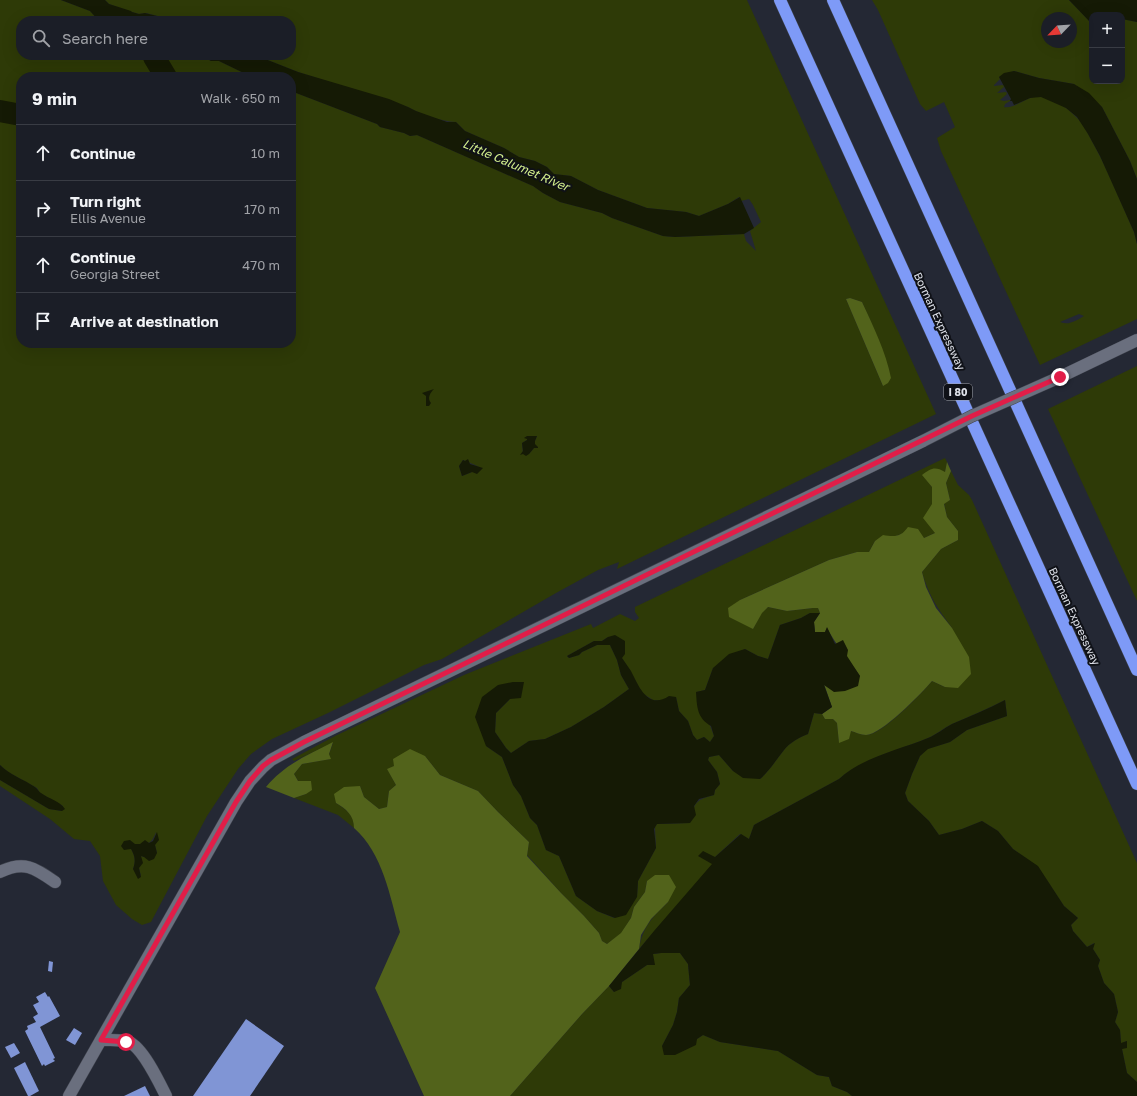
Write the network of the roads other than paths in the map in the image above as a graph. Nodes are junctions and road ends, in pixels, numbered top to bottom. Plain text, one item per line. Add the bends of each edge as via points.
1 (780, 0) edge
2 (833, 0) edge
3 (1137, 340) edge
4 (1137, 670) edge
5 (1137, 784) edge
6 (0, 872) edge
7 (55, 882) dead end
8 (101, 1040) junction
9 (69, 1096) edge
10 (166, 1096) edge

1 - 5 highway, Borman Expressway / I 80
2 - 4 highway
3 - 8 street, bridge via 979,413 271,760 250,781 236,802
6 - 7 street via 22,866 31,867
8 - 9 street
8 - 10 street via 126,1042 135,1046

